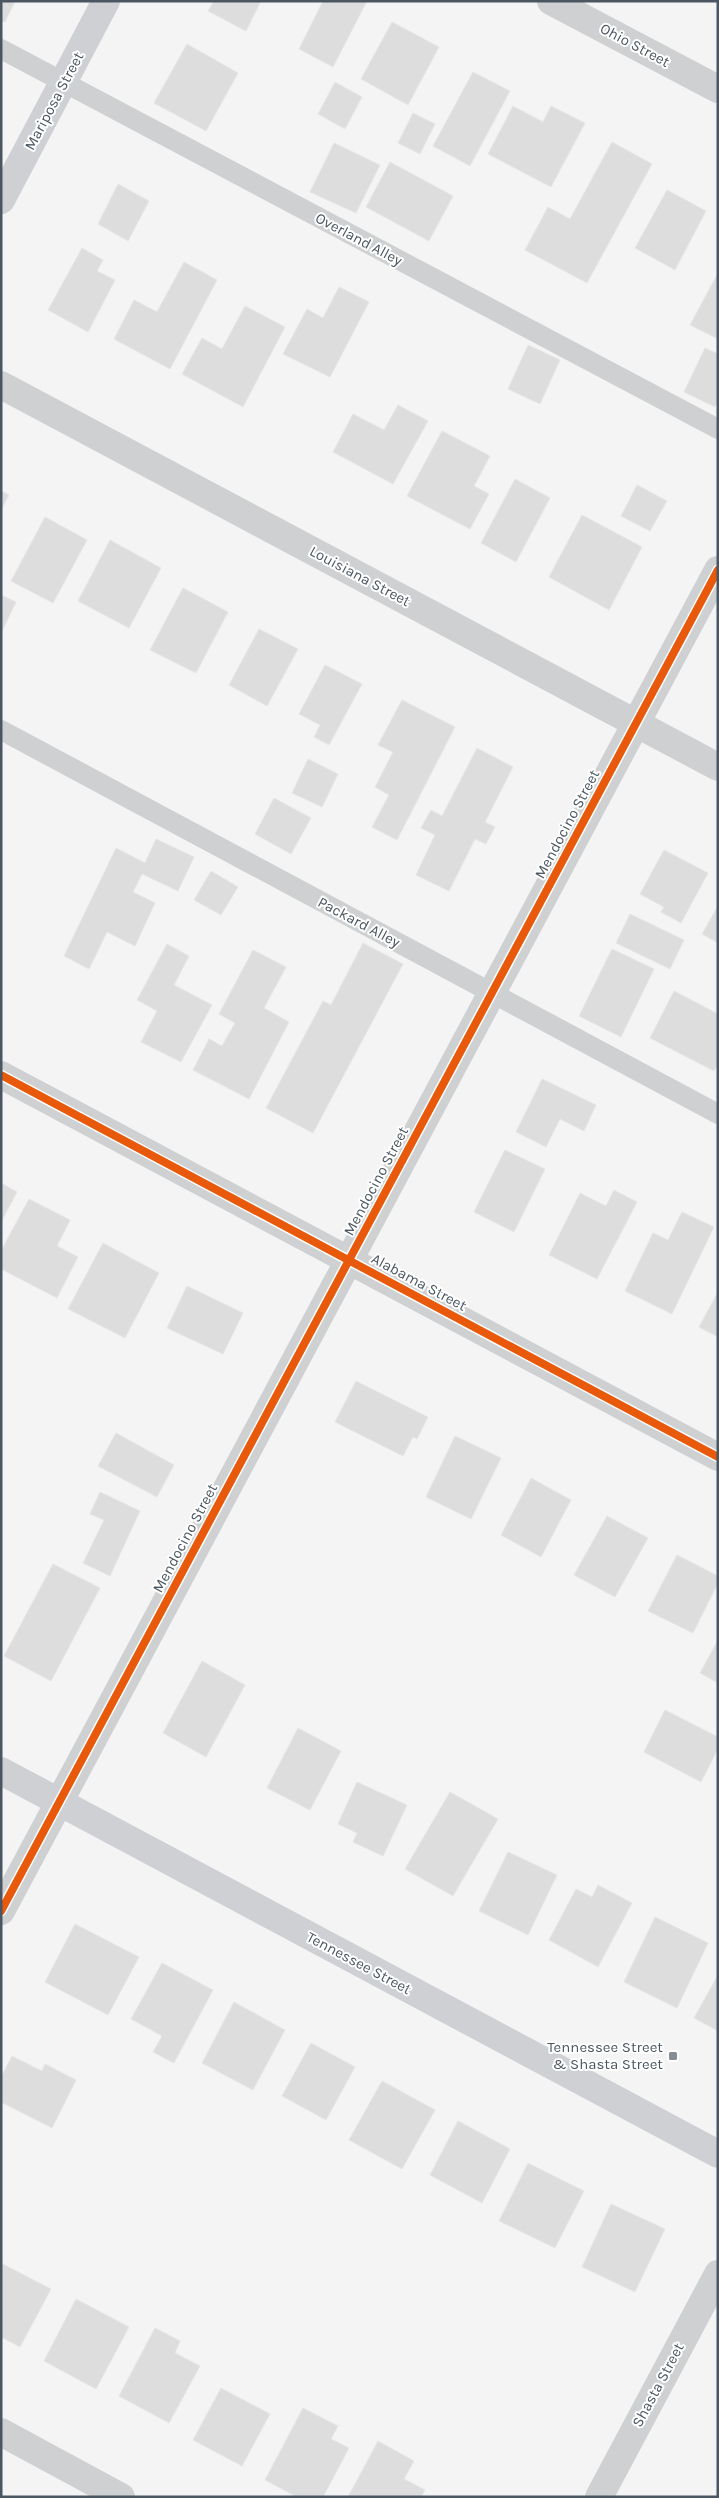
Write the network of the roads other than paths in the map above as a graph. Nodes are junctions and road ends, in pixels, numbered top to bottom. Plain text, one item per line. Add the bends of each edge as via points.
1 (106, 1) edge
2 (551, 1) edge
3 (1, 49) edge
4 (63, 83) junction
5 (718, 89) edge
6 (1, 200) edge
7 (1, 385) edge
8 (718, 429) edge
9 (718, 570) edge
10 (636, 723) junction
11 (1, 730) edge
12 (718, 767) edge
13 (492, 993) junction
14 (1, 1075) edge
15 (718, 1114) edge
16 (349, 1260) junction
17 (718, 1457) edge
18 (1, 1771) edge
19 (59, 1802) junction
20 (1, 1911) edge
21 (718, 2154) edge
22 (718, 2274) edge
23 (1, 2432) edge
24 (121, 2497) edge
25 (599, 2497) edge

1 - 4 main road, Mariposa Street
2 - 5 street, Ohio Street
3 - 4 lane, Overland Alley
4 - 6 main road, Mariposa Street
4 - 8 lane, Overland Alley
7 - 10 street, Louisiana Street
9 - 10 street, Mendocino Street
10 - 12 street, Louisiana Street
10 - 13 street, Mendocino Street
11 - 13 lane, Packard Alley
13 - 15 lane, Packard Alley
13 - 16 street, Mendocino Street
14 - 16 street, Alabama Street
16 - 17 street, Alabama Street
16 - 19 street, Mendocino Street
18 - 19 main road, Tennessee Street
19 - 20 street, Mendocino Street
19 - 21 main road, Tennessee Street
22 - 25 street, Shasta Street
23 - 24 street

